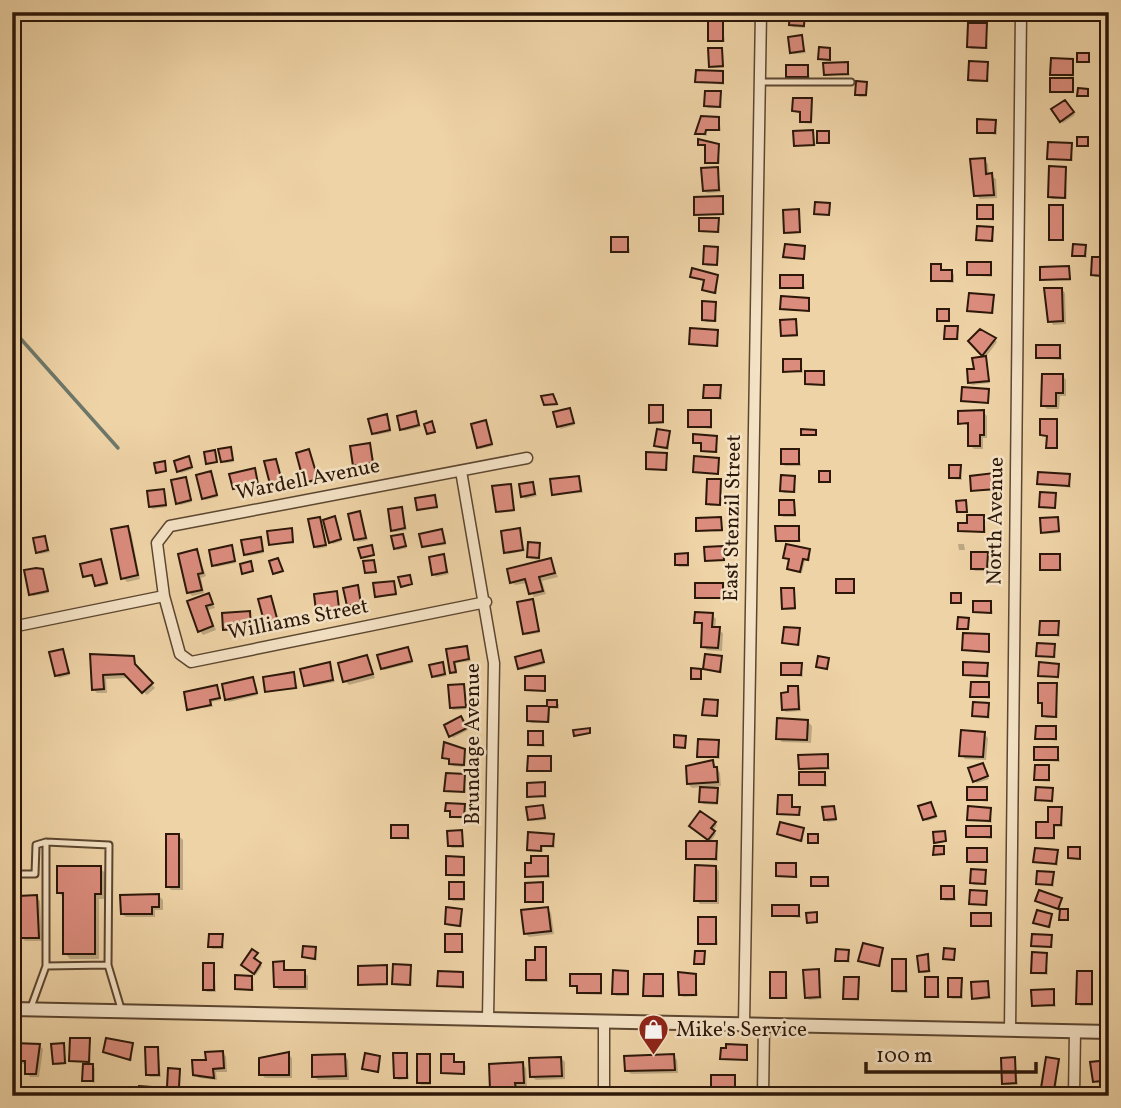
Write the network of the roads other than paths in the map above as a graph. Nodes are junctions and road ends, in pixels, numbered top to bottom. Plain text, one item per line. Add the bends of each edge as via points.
1 (761, 12) edge
2 (1021, 12) edge
3 (760, 82) junction
4 (851, 82) dead end
5 (527, 458) dead end
6 (461, 471) junction
7 (164, 596) junction
8 (486, 602) junction
9 (12, 626) edge
10 (46, 842) junction
11 (12, 874) edge
12 (108, 965) junction
13 (46, 966) junction
14 (12, 1009) edge
15 (30, 1010) junction
16 (122, 1012) junction
17 (488, 1019) junction
18 (604, 1022) junction
19 (744, 1025) junction
20 (764, 1025) junction
21 (1010, 1030) junction
22 (1075, 1031) junction
23 (1109, 1032) edge
24 (604, 1096) edge
25 (763, 1096) edge
26 (1074, 1096) edge

1 - 3 street, East Stenzil Street
2 - 21 street, North Avenue
3 - 4 lane
3 - 19 street, East Stenzil Street
5 - 6 street, Wardell Avenue
6 - 7 street, Wardell Avenue via 170,526 157,543
6 - 8 street, Brundage Avenue
7 - 8 street, Williams Street via 180,654 191,662
7 - 9 street
8 - 17 street, Brundage Avenue via 495,663
10 - 11 lane via 36,845 35,874
10 - 12 lane via 109,845
10 - 13 lane
12 - 13 lane
12 - 16 lane
13 - 15 lane
14 - 15 street
15 - 16 street
16 - 17 street
17 - 18 street
18 - 19 street
18 - 24 street
19 - 20 street
20 - 21 street
20 - 25 street
21 - 22 street
22 - 23 street
22 - 26 street

